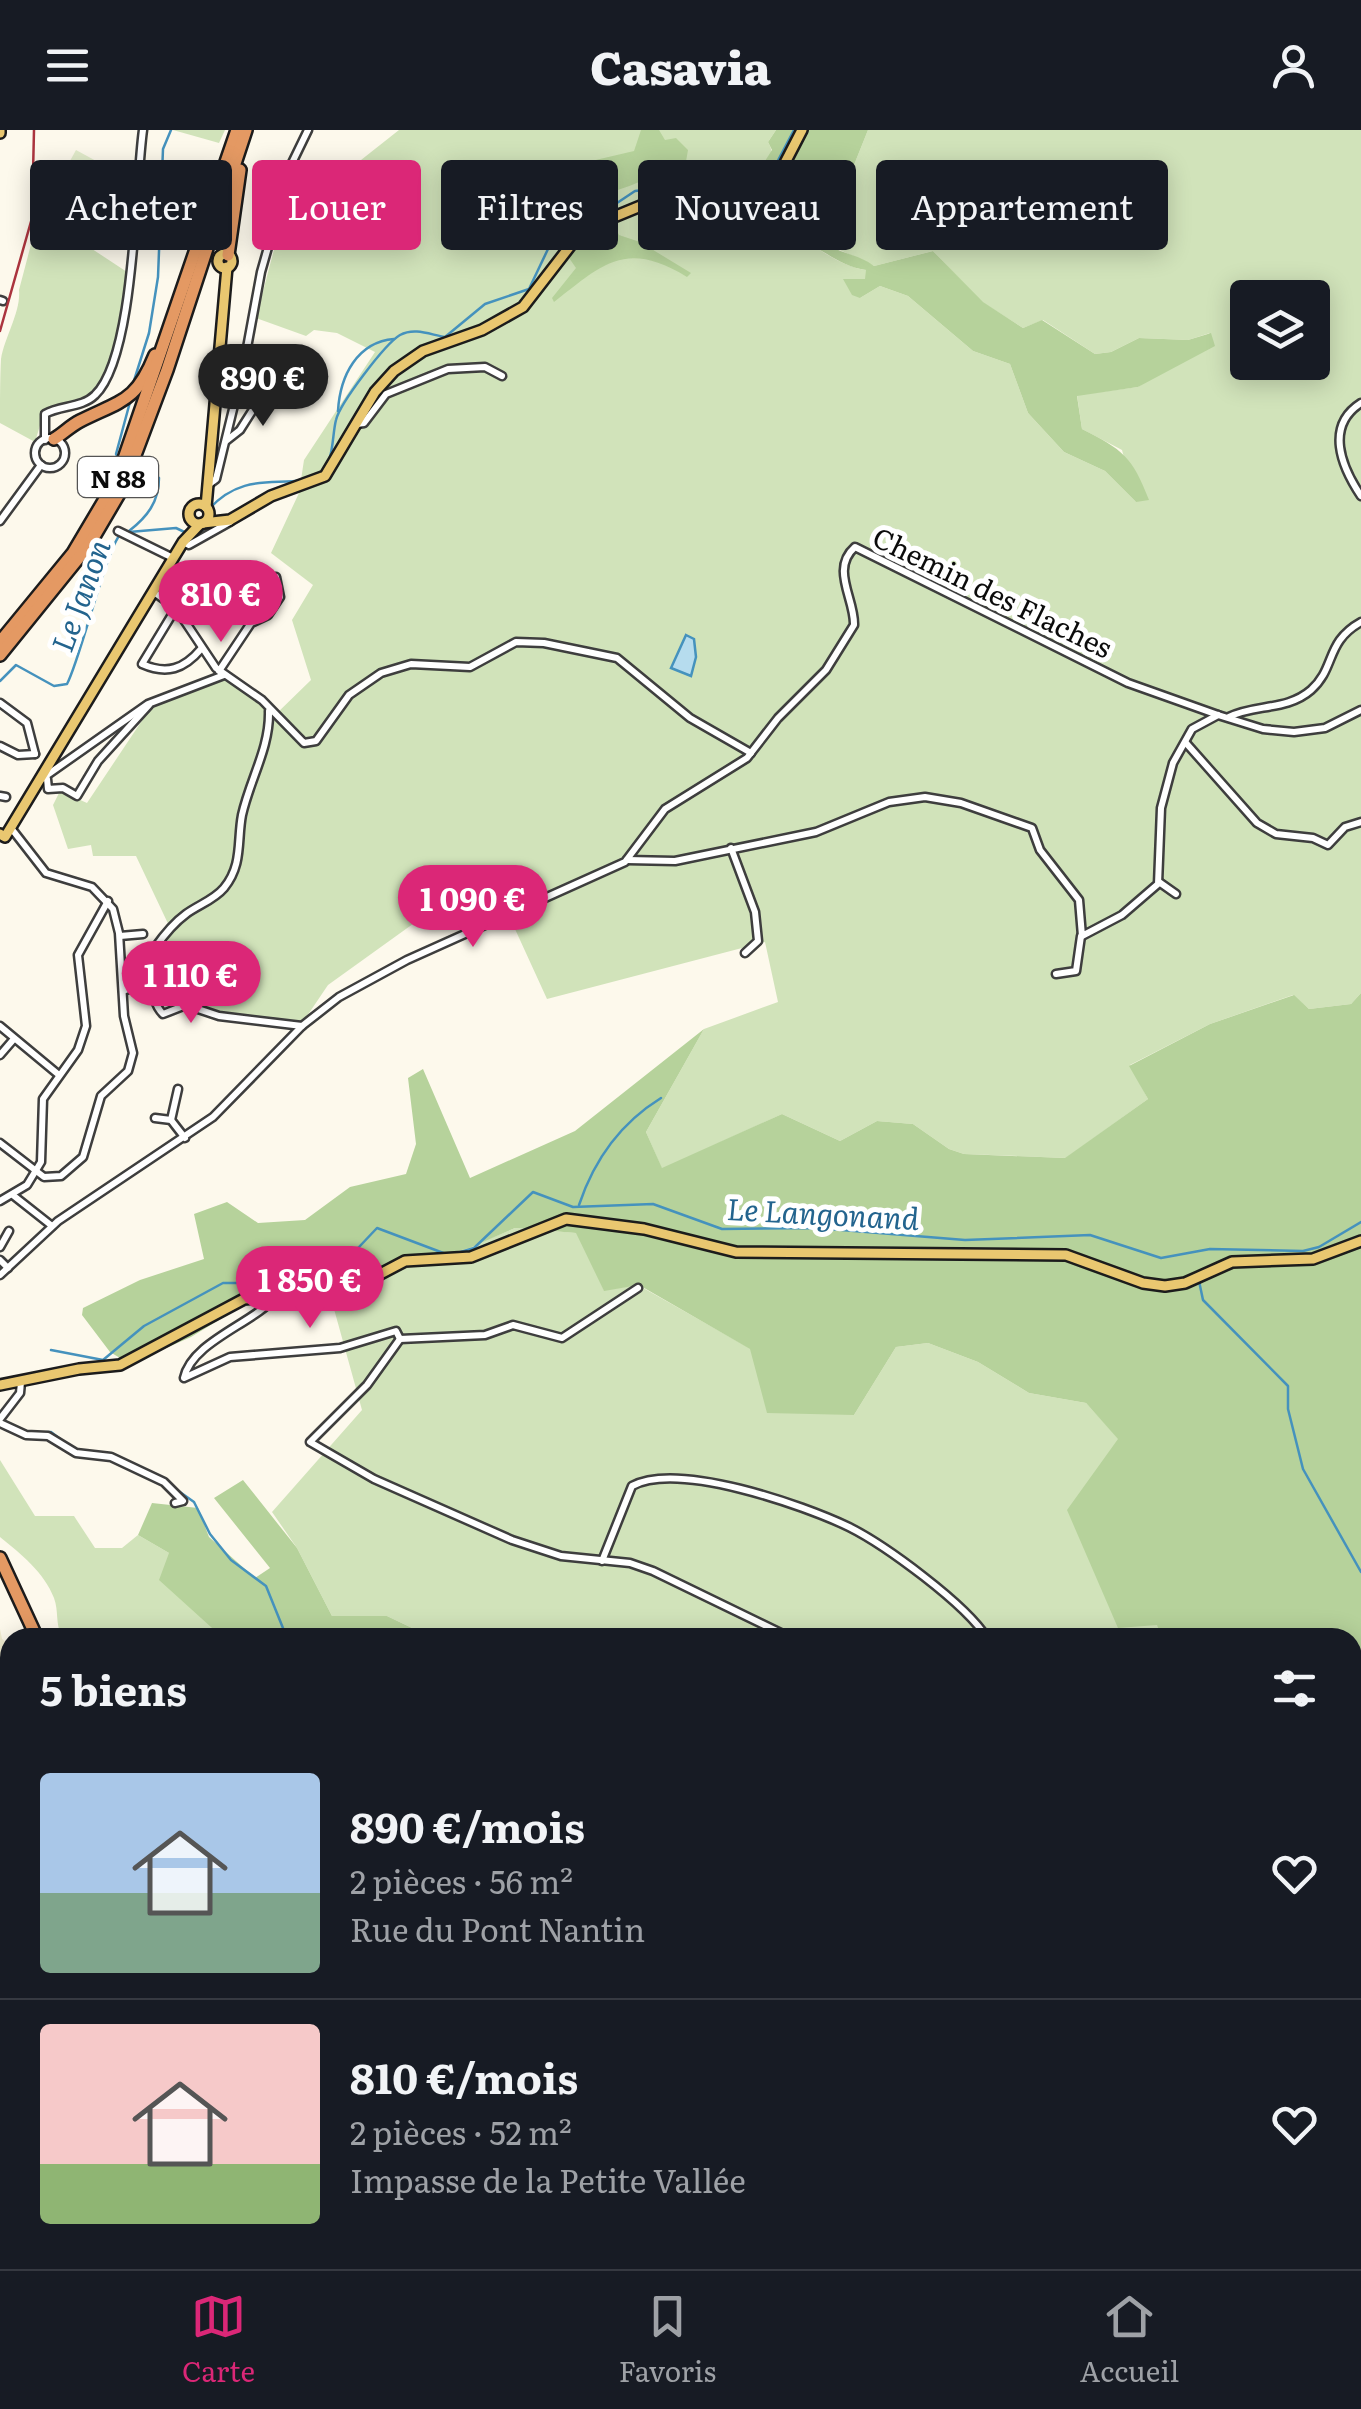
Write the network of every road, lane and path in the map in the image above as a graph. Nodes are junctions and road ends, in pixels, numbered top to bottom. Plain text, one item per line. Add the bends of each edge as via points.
1 (143, 130) edge
2 (308, 130) edge
3 (802, 130) edge
4 (242, 133) edge
5 (226, 263) joint
6 (182, 298) junction
7 (274, 376) dead end
8 (502, 376) dead end
9 (1361, 403) edge
10 (357, 424) junction
11 (49, 439) junction
12 (225, 441) junction
13 (41, 465) junction
14 (208, 484) junction
15 (1361, 496) edge
16 (248, 510) junction
17 (204, 517) junction
18 (0, 520) edge
19 (122, 533) dead end
20 (186, 536) junction
21 (173, 558) junction
22 (276, 576) dead end
23 (154, 592) junction
24 (176, 608) junction
25 (1361, 622) edge
26 (0, 642) edge
27 (201, 649) junction
28 (0, 656) edge
29 (222, 673) junction
30 (0, 704) edge
31 (148, 704) junction
32 (1361, 710) edge
33 (269, 711) junction
34 (1218, 715) junction
35 (1228, 718) junction
36 (1186, 744) junction
37 (0, 746) edge
38 (751, 753) junction
39 (35, 754) junction
40 (49, 763) junction
41 (43, 779) junction
42 (1361, 822) edge
43 (4, 836) edge
44 (731, 848) junction
45 (628, 860) junction
46 (1159, 882) junction
47 (1176, 894) dead end
48 (108, 901) junction
49 (142, 934) dead end
50 (120, 936) junction
51 (1081, 936) junction
52 (744, 953) dead end
53 (148, 960) junction
54 (1056, 974) dead end
55 (124, 990) junction
56 (0, 1026) edge
57 (302, 1026) junction
58 (13, 1040) junction
59 (0, 1055) edge
60 (60, 1075) junction
61 (178, 1089) dead end
62 (156, 1118) dead end
63 (172, 1120) junction
64 (185, 1138) junction
65 (0, 1143) edge
66 (36, 1172) junction
67 (14, 1196) junction
68 (0, 1201) edge
69 (52, 1226) junction
70 (10, 1231) dead end
71 (1361, 1242) edge
72 (0, 1248) edge
73 (0, 1260) edge
74 (8, 1268) junction
75 (0, 1275) edge
76 (638, 1288) dead end
77 (276, 1294) junction
78 (400, 1339) junction
79 (20, 1382) junction
80 (0, 1385) edge
81 (0, 1421) edge
82 (175, 1502) dead end
83 (0, 1558) edge
84 (602, 1561) junction
85 (0, 1572) edge
86 (28, 1628) edge
87 (29, 1628) edge
88 (770, 1628) edge
89 (979, 1628) edge

1 - 11 street via 121,333 100,390 45,414
2 - 12 street via 260,272
3 - 10 main road via 762,197 660,198 592,226 522,308 406,362 375,392
4 - 5 highway
4 - 6 highway, N 88
4 - 28 highway, N 88 via 168,370 123,488 89,545
5 - 14 main road
6 - 11 highway via 136,392
6 - 26 highway, N 88 via 105,502
7 - 12 street via 240,430
8 - 10 street via 485,367 448,369 386,394
9 - 15 street via 1344,417 1338,434
10 - 16 main road via 326,476
11 - 13 street via 35,452
11 - 13 street via 62,446 64,458 54,468
12 - 14 street via 215,482
13 - 18 street
14 - 17 main road
16 - 17 main road
16 - 20 street via 189,545
17 - 20 main road
19 - 21 street
20 - 21 main road
21 - 23 main road
22 - 29 street via 280,597 270,614 252,622
23 - 24 street
23 - 40 main road
24 - 27 street
24 - 27 street via 140,667 169,671
25 - 35 street via 1335,642 1311,690
27 - 29 street
29 - 31 street
29 - 33 street
30 - 39 street via 27,723
31 - 41 street
31 - 41 street via 78,796 64,788 48,790
32 - 35 street, Chemin des Flaches via 1308,732
33 - 38 street via 294,737 313,743 349,696 381,673 411,664 470,667 516,642 544,643 617,658 690,718
33 - 53 street via 268,738 228,882 182,917
34 - 35 street, Chemin des Flaches
34 - 36 street via 1192,729
34 - 38 street, Chemin des Flaches via 1086,663 860,546 849,552 844,573 855,619 851,632
36 - 42 street via 1229,797 1270,832 1328,845 1345,827
36 - 46 street via 1173,763 1161,808
37 - 39 street
38 - 45 street, Chemin des Flaches via 665,808
39 - 40 street
40 - 41 main road
41 - 43 main road
43 - 48 street via 46,873 92,887
44 - 45 street via 665,862
44 - 51 street via 830,828 897,800 951,800 1032,828 1044,856 1079,900
44 - 52 street via 756,920 758,941
45 - 57 street via 389,970
46 - 47 street
46 - 51 street via 1122,915
48 - 50 street
48 - 60 street via 80,948 86,1026
49 - 50 street
50 - 55 street
51 - 54 street via 1076,971
53 - 55 street
53 - 57 street via 162,1014 186,1005
55 - 66 street via 133,1053 128,1071 101,1096 78,1163 56,1178
56 - 58 street
57 - 64 street via 237,1096
58 - 59 street
58 - 60 street
60 - 66 street via 42,1102 43,1149
61 - 63 street
62 - 63 street
63 - 64 street
64 - 69 street
65 - 66 street
66 - 67 street
67 - 68 street
67 - 69 street
69 - 74 street
70 - 72 street
71 - 77 main road via 1313,1259 1243,1260 1186,1283 1155,1286 1066,1255 736,1252 644,1228 566,1219 471,1257 413,1258 348,1291
73 - 74 street
74 - 75 street
76 - 78 street via 562,1338 513,1324 485,1335
77 - 78 street via 222,1333 184,1378 230,1357 340,1348 396,1331
77 - 79 main road via 229,1305 120,1366
78 - 84 street via 367,1385 310,1442 374,1479 512,1540
79 - 80 main road
79 - 81 street via 20,1393
81 - 82 street via 76,1453 111,1456 170,1486 183,1501
83 - 87 highway
84 - 88 street via 653,1571
84 - 89 street via 632,1486 708,1479 853,1529 961,1604
85 - 86 highway

